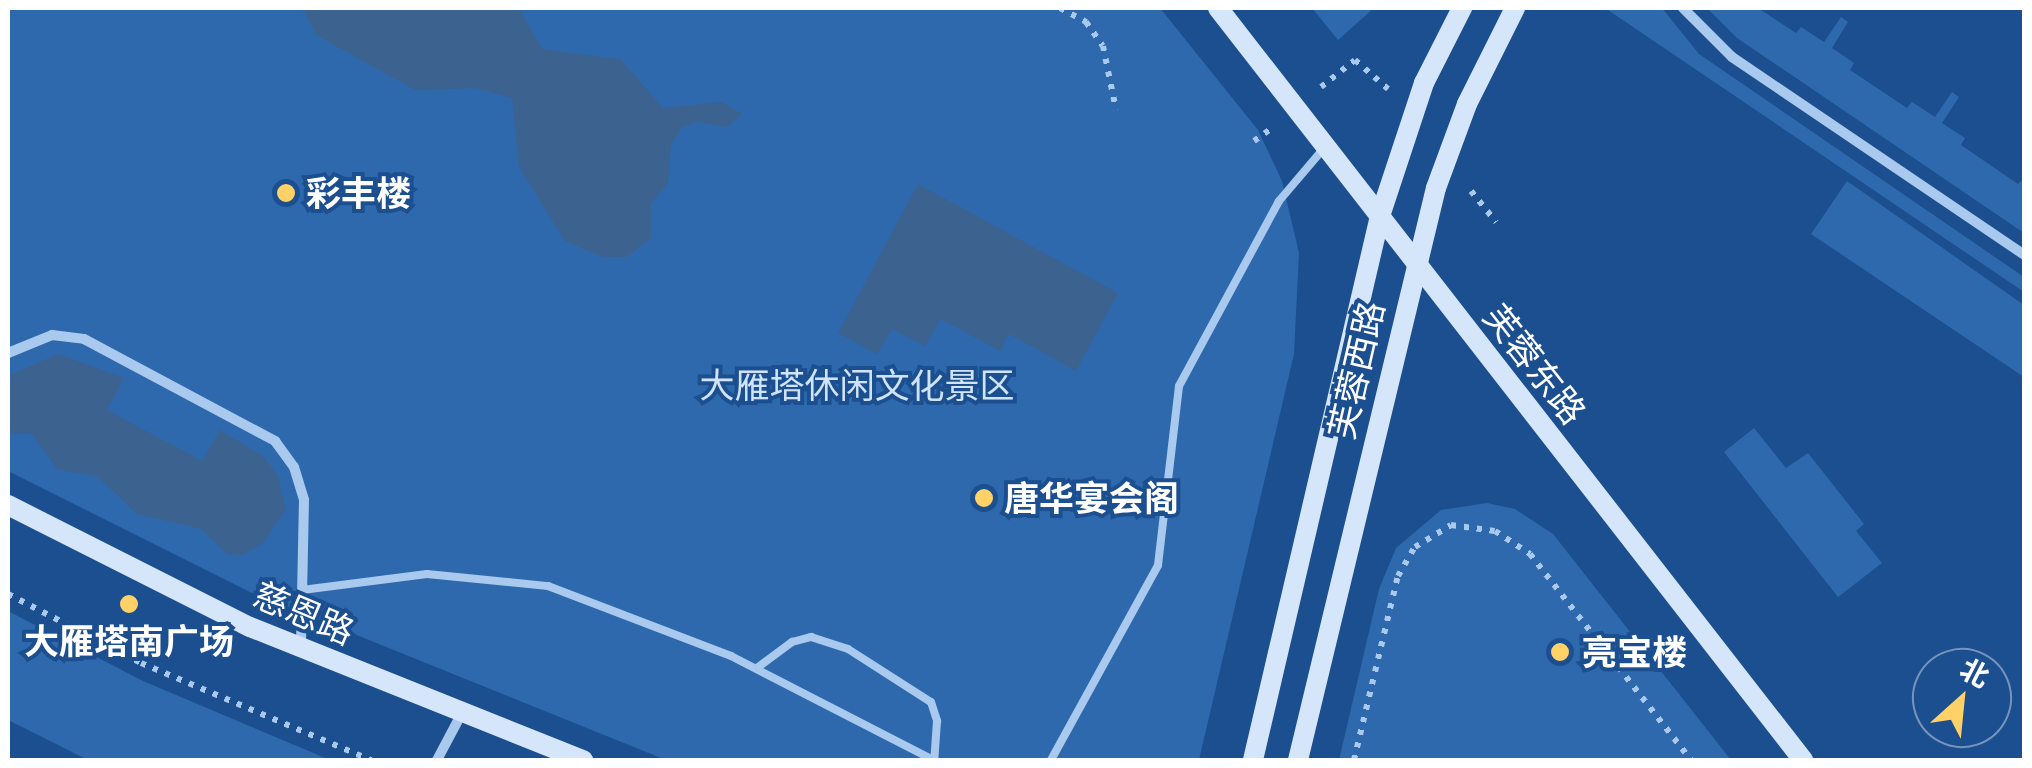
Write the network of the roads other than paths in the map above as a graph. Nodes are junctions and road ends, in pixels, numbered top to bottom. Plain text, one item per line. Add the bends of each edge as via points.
1 (1218, 8) edge
2 (1462, 8) edge
3 (1515, 8) edge
4 (1683, 8) edge
5 (1327, 145) junction
6 (1380, 216) junction
7 (2024, 256) edge
8 (1415, 264) junction
9 (8, 353) edge
10 (8, 505) edge
11 (302, 590) junction
12 (301, 648) junction
13 (757, 668) junction
14 (462, 713) junction
15 (437, 760) edge
16 (583, 760) edge
17 (934, 760) edge
18 (1051, 760) edge
19 (1252, 760) edge
20 (1298, 760) edge
21 (1804, 760) edge

1 - 5 main road, 芙蓉东路
2 - 6 main road, 芙蓉西路 via 1424,82
3 - 8 main road, 芙蓉西路 via 1451,142
4 - 7 street via 1732,57
5 - 6 main road, 芙蓉东路
5 - 18 lane via 1279,201 1179,386 1158,565
6 - 8 main road, 芙蓉东路
6 - 19 main road, 芙蓉西路
8 - 20 main road, 芙蓉西路
8 - 21 main road, 芙蓉东路
9 - 11 street via 52,335 84,339 274,441 294,466 304,500
10 - 12 main road, 慈恩路
11 - 12 street
11 - 13 lane via 427,574 548,586
12 - 14 main road, 慈恩路
13 - 17 lane
13 - 17 lane via 812,636 848,649 931,702 937,721
14 - 15 street
14 - 16 main road, 慈恩路

